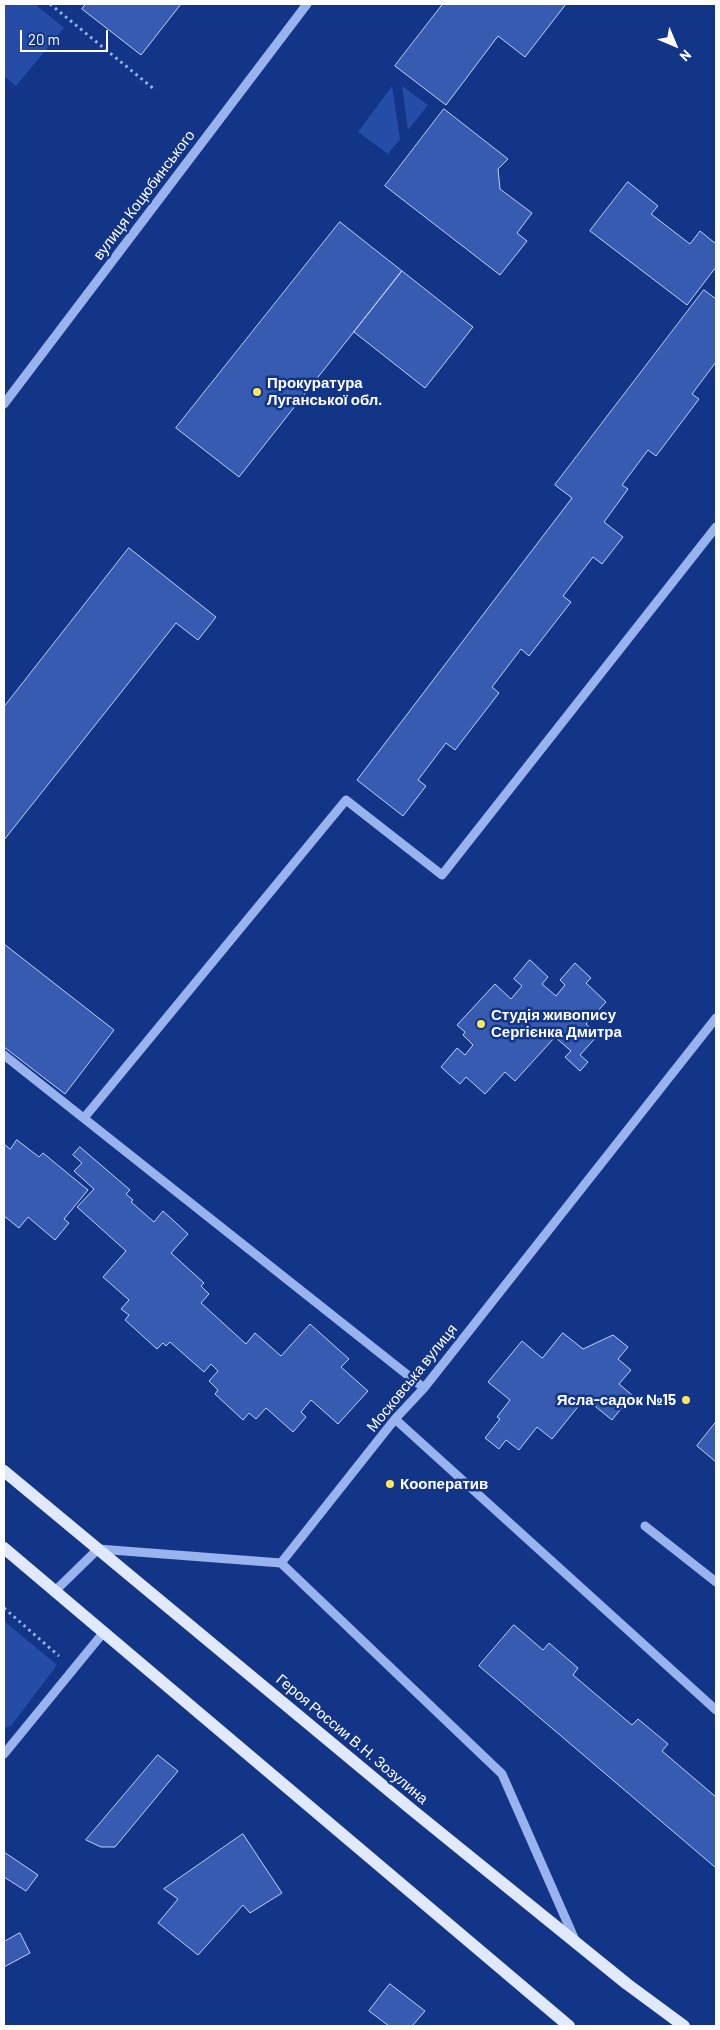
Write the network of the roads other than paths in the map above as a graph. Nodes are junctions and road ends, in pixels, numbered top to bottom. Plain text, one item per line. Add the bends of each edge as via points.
1 (306, 4) edge
2 (4, 404) edge
3 (716, 527) edge
4 (715, 1022) edge
5 (4, 1055) edge
6 (84, 1118) junction
7 (424, 1388) junction
8 (395, 1419) junction
9 (4, 1471) edge
10 (644, 1526) dead end
11 (4, 1548) edge
12 (98, 1549) junction
13 (281, 1563) junction
14 (716, 1582) edge
15 (54, 1592) junction
16 (103, 1633) junction
17 (716, 1710) edge
18 (4, 1754) edge
19 (576, 1943) junction
20 (569, 2026) edge
21 (684, 2026) edge

1 - 2 street, вулиця Коцюбинського
3 - 6 street via 442,875 346,800
4 - 7 street, Московська вулиця
5 - 6 street
6 - 7 street
7 - 8 street, Московська вулиця
8 - 13 street, Московська вулиця
8 - 17 street
9 - 12 main road, Героя России В.Н. Зозулина
10 - 14 street
11 - 15 main road
12 - 13 street
12 - 15 street
12 - 19 main road, Героя России В.Н. Зозулина
13 - 19 street via 502,1774
15 - 16 main road
16 - 18 street
16 - 20 main road
19 - 21 main road, Героя России В.Н. Зозулина

